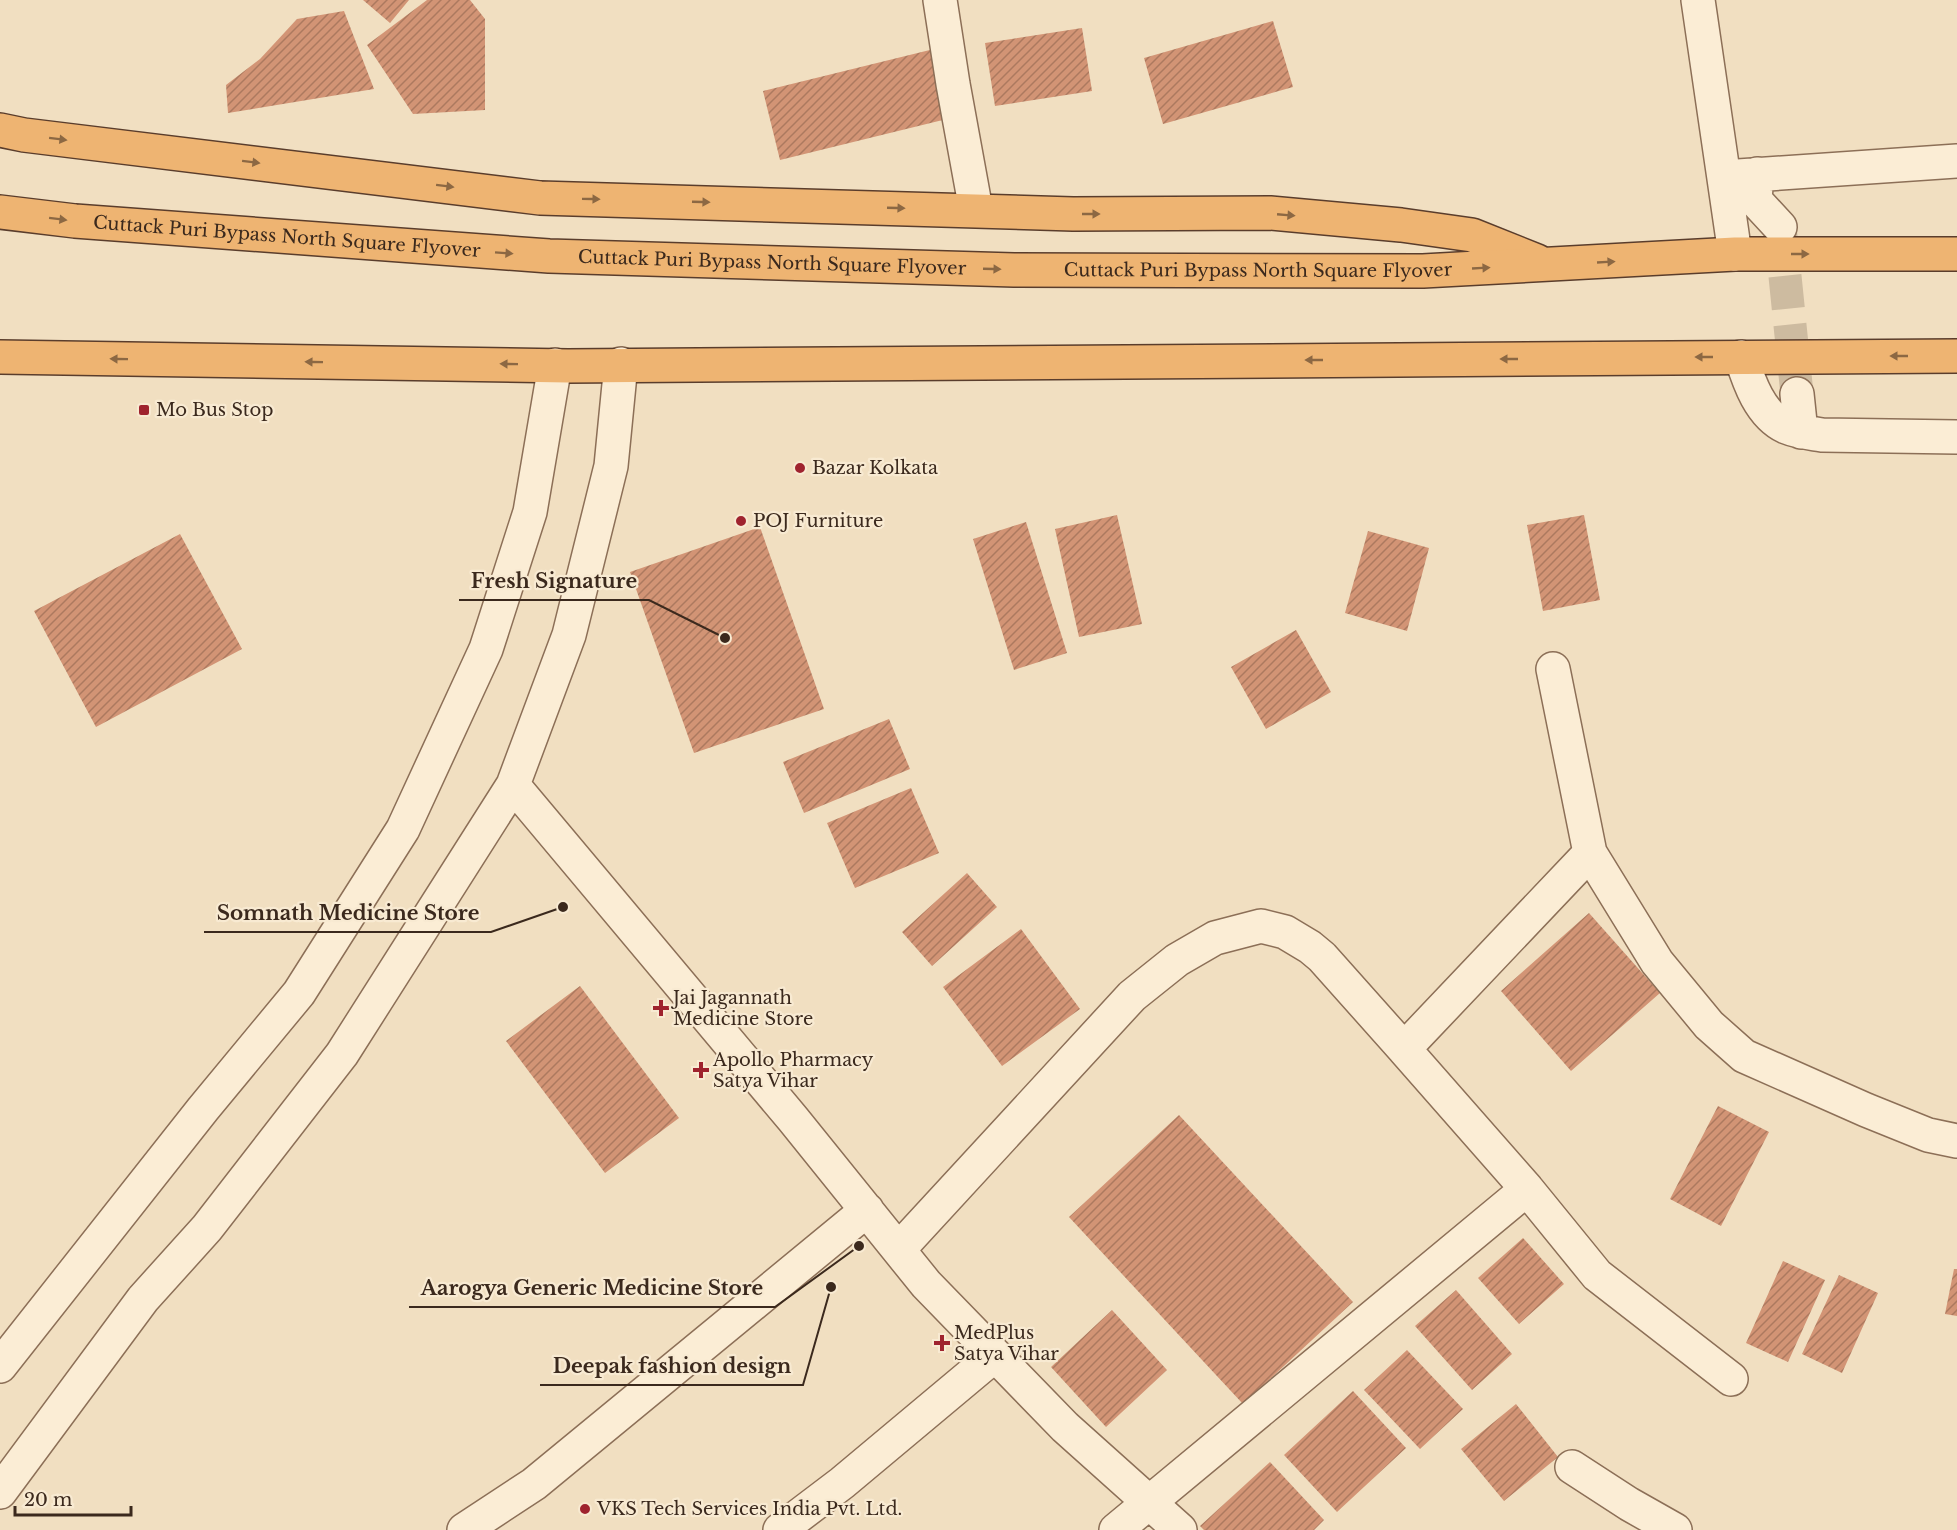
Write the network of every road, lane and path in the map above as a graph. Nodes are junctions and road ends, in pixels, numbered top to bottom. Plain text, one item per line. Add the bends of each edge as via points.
1 (940, 0) edge
2 (1698, 0) edge
3 (0, 130) edge
4 (1957, 161) edge
5 (1757, 174) junction
6 (1724, 177) junction
7 (976, 210) junction
8 (0, 212) edge
9 (1780, 227) tunnel mouth
10 (1735, 254) junction
11 (1957, 254) edge
12 (1547, 265) junction
13 (1957, 356) edge
14 (0, 357) edge
15 (1741, 357) junction
16 (615, 364) junction
17 (561, 365) junction
18 (1797, 394) tunnel mouth
19 (1801, 432) junction
20 (1957, 437) edge
21 (1553, 669) dead end
22 (513, 785) junction
23 (1590, 853) junction
24 (1404, 1049) junction
25 (1957, 1141) edge
26 (1527, 1190) junction
27 (867, 1210) junction
28 (899, 1249) junction
29 (995, 1355) junction
30 (0, 1366) edge
31 (1731, 1379) dead end
32 (1572, 1467) dead end
33 (0, 1492) edge
34 (1149, 1502) junction
35 (465, 1530) edge
36 (780, 1530) edge
37 (1116, 1530) edge
38 (1180, 1530) edge
39 (1675, 1530) edge

1 - 7 street
2 - 6 street
3 -> 7 highway via 540,198
4 - 5 street
5 - 6 street
5 - 9 street via 1755,200
6 - 10 street
7 -> 12 highway via 1073,214 1270,213 1401,225 1472,235
8 -> 12 highway, Cuttack Puri Bypass North Square Flyover via 549,256 1014,270 1423,271
10 -> 11 highway, Cuttack Puri Bypass North Square Flyover
12 -> 10 highway, Cuttack Puri Bypass North Square Flyover
13 -> 15 highway
17 -> 14 highway
15 -> 16 highway
15 - 19 street via 1759,401 1784,426
16 - 17 highway
16 - 22 street via 611,466 569,635
17 - 30 street via 530,512 486,649 403,829 299,993
18 - 19 street
19 - 20 street
21 - 23 street
22 - 27 street
22 - 33 street via 342,1054 207,1228 143,1299
23 - 24 street
23 - 25 street via 1657,963 1710,1025 1744,1056 1928,1135
24 - 26 street
24 - 28 street via 1322,957 1285,932 1261,926 1215,938 1177,960 1132,996
26 - 31 street via 1597,1275
26 - 34 street
27 - 28 street
27 - 35 street via 534,1484
28 - 29 street via 926,1284
29 - 34 street via 1065,1427
29 - 36 street
32 - 39 street
34 - 37 street
34 - 38 street

